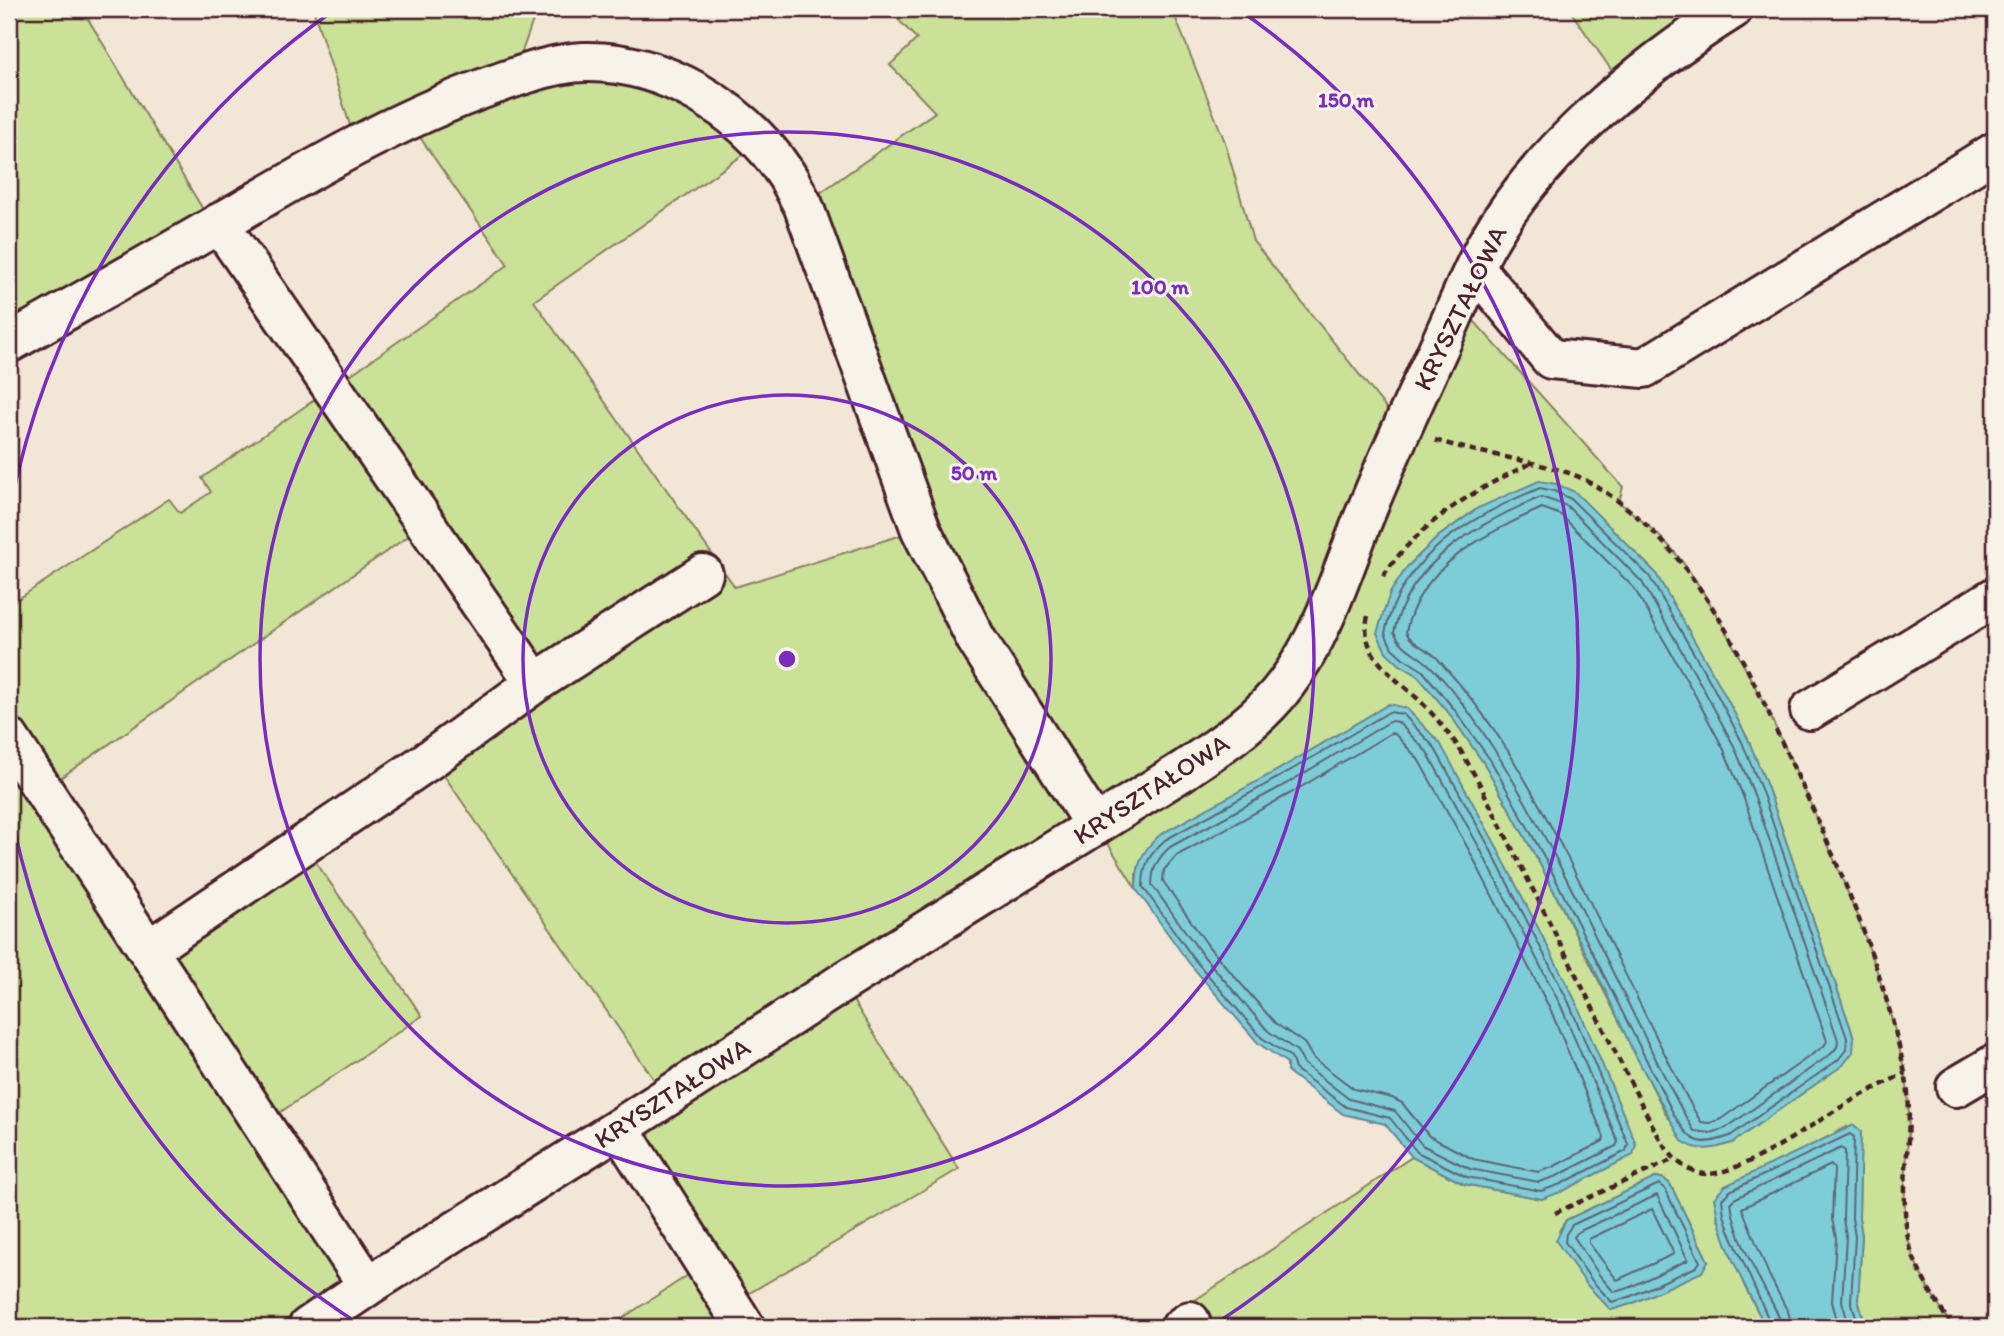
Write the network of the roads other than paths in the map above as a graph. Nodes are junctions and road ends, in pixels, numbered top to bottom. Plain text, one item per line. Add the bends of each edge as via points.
1 (1733, 9) edge
2 (1995, 152) edge
3 (219, 223) junction
4 (1475, 268) junction
5 (9, 343) edge
6 (703, 574) dead end
7 (1995, 597) edge
8 (535, 683) junction
9 (1810, 710) dead end
10 (9, 738) edge
11 (1095, 826) junction
12 (148, 950) junction
13 (1995, 1064) edge
14 (1956, 1087) dead end
15 (619, 1128) junction
16 (368, 1286) junction
17 (308, 1327) edge
18 (746, 1327) edge

1 - 4 lane, KRYSZTAŁOWA via 1624,88 1568,139 1519,198
2 - 4 lane via 1644,368 1551,359
3 - 5 lane
3 - 8 lane
3 - 11 lane via 367,139 437,106 551,66 585,62 645,71 720,106 766,149 803,205 921,530 976,639
4 - 11 lane, KRYSZTAŁOWA via 1368,506 1314,642 1285,686 1236,735
6 - 8 lane
7 - 9 lane
8 - 12 lane
10 - 12 lane
11 - 15 lane, KRYSZTAŁOWA
12 - 16 lane
13 - 14 lane
15 - 16 lane, KRYSZTAŁOWA
15 - 18 lane
16 - 17 lane, KRYSZTAŁOWA

